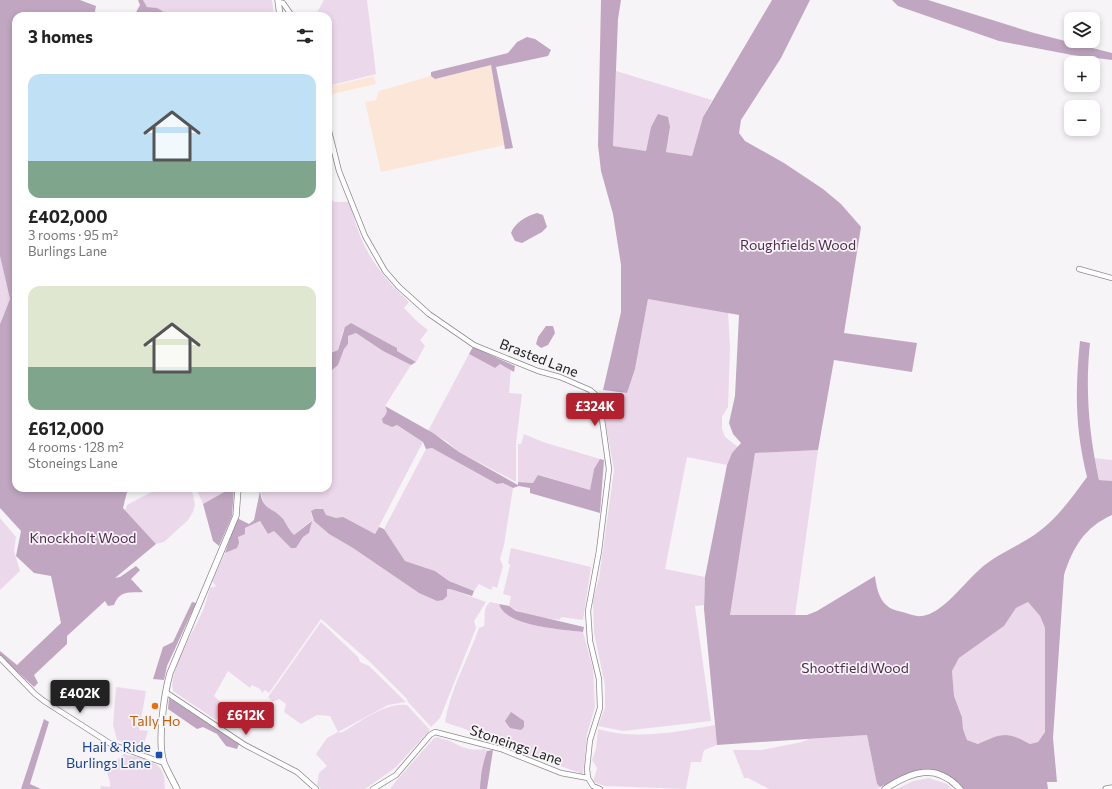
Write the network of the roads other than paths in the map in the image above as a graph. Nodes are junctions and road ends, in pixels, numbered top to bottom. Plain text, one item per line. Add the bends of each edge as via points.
1 (278, 1) edge
2 (279, 12) edge
3 (289, 12) edge
4 (332, 143) edge
5 (1079, 269) dead end
6 (1112, 278) edge
7 (238, 492) edge
8 (0, 658) edge
9 (166, 693) junction
10 (164, 762) junction
11 (588, 778) junction
12 (1112, 788) edge
13 (177, 789) edge
14 (316, 789) edge
15 (373, 789) edge
16 (599, 789) edge
17 (885, 789) edge
18 (960, 789) edge
19 (1106, 789) edge

1 - 2 street
1 - 3 street via 283,3
4 - 11 street, Brasted Lane via 339,171 365,236 385,271 399,287 429,314 474,345 538,371 560,377 590,390 602,400 609,469 599,551 588,611 590,641 599,679 600,708 590,740
5 - 6 street
7 - 9 street via 236,516 170,673
8 - 10 street via 35,694 85,727 112,744
9 - 10 street via 161,737
9 - 14 street via 245,745 297,772
10 - 13 street
11 - 15 street, Stoneings Lane via 561,773 500,749 435,732 396,775
11 - 16 street via 593,786
12 - 19 street
17 - 18 street via 919,772 937,773 948,778

